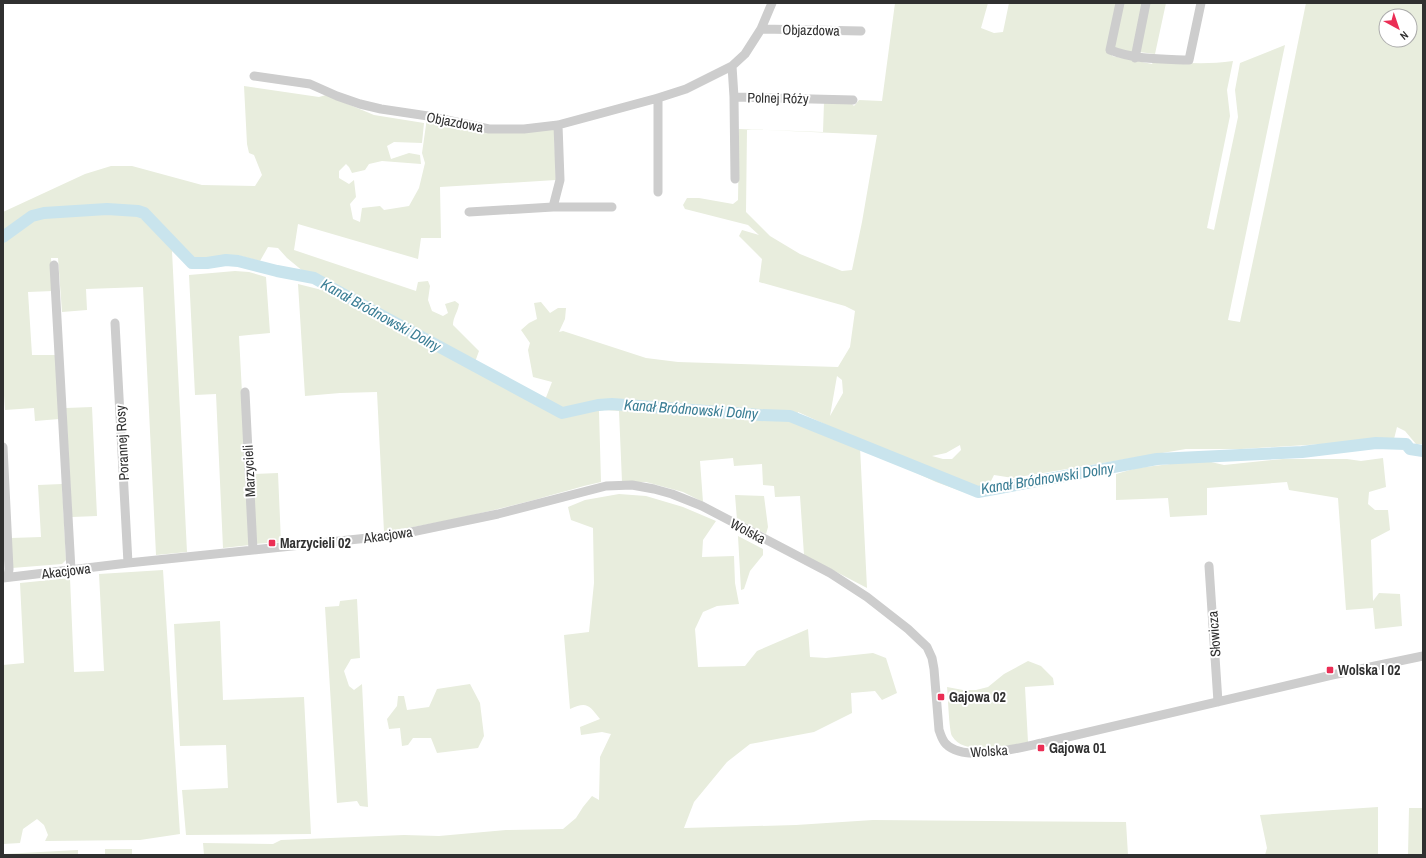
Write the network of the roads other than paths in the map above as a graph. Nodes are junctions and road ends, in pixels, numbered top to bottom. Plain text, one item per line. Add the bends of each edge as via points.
1 (772, 3) edge
2 (1120, 3) edge
3 (1146, 3) edge
4 (1201, 3) edge
5 (761, 29) junction
6 (861, 31) dead end
7 (1135, 58) junction
8 (732, 66) junction
9 (254, 76) dead end
10 (734, 97) junction
11 (658, 98) junction
12 (853, 100) dead end
13 (558, 125) junction
14 (735, 179) dead end
15 (658, 192) dead end
16 (553, 207) junction
17 (612, 207) dead end
18 (469, 212) dead end
19 (54, 265) dead end
20 (115, 323) dead end
21 (245, 392) dead end
22 (3, 447) edge
23 (672, 494) joint
24 (253, 550) junction
25 (128, 563) junction
26 (1209, 566) dead end
27 (71, 570) junction
28 (6, 578) edge
29 (1423, 656) edge
30 (1218, 702) junction

1 - 5 street, Objazdowa
2 - 7 street via 1110,50
3 - 7 street
4 - 7 street via 1189,60
5 - 6 street, Objazdowa
5 - 8 street, Objazdowa via 745,54
8 - 10 street, Polnej Róży
8 - 11 street, Objazdowa via 686,89
9 - 13 street, Objazdowa via 310,84 360,104 489,130
10 - 12 street, Polnej Róży
10 - 14 street
11 - 13 street, Objazdowa
11 - 15 street
13 - 16 street via 560,180
16 - 17 street
16 - 18 street
19 - 27 street
20 - 25 street, Porannej Rosy
21 - 24 street, Marzycieli
22 - 28 street via 9,569
23 - 24 street, Akacjowa via 632,485 606,486 498,514 397,536
23 - 30 street, Wolska via 714,512 849,584 920,640 932,658 939,730 946,744 955,750 964,753 1007,750
24 - 25 street, Akacjowa
25 - 27 street, Akacjowa
26 - 30 street, Słowicza
27 - 28 street, Akacjowa
29 - 30 street, Wolska

